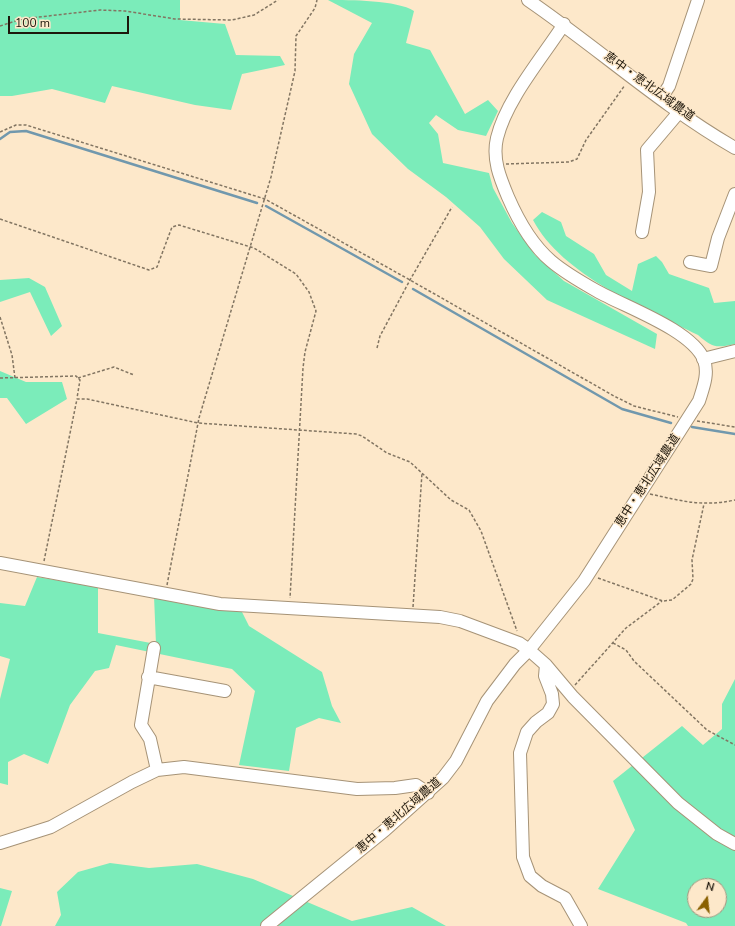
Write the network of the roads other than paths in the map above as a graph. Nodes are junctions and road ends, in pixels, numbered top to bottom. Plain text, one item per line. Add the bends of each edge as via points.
1 (528, 0) edge
2 (698, 0) edge
3 (564, 24) junction
4 (662, 98) junction
5 (680, 111) junction
6 (735, 148) edge
7 (735, 194) edge
8 (642, 232) dead end
9 (690, 262) dead end
10 (735, 351) edge
11 (703, 359) junction
12 (0, 563) edge
13 (154, 648) dead end
14 (529, 650) junction
15 (546, 665) junction
16 (148, 677) junction
17 (225, 691) dead end
18 (157, 770) junction
19 (428, 793) junction
20 (0, 843) edge
21 (735, 844) edge
22 (267, 926) edge
23 (580, 926) edge

1 - 3 street, 恵中・恵北広域農道
2 - 4 street via 669,86
3 - 4 street, 恵中・恵北広域農道
3 - 11 street, 恵中・恵北広域農道 via 516,96 500,128 495,150 500,180 533,243 551,261 567,274 597,291 680,334 691,342
4 - 5 street, 恵中・恵北広域農道
5 - 6 street, 恵中・恵北広域農道
5 - 8 street via 647,150 649,192
7 - 9 street via 718,238 711,266
10 - 11 street
11 - 14 street, 恵中・恵北広域農道 via 706,370 699,402 588,575
12 - 14 street via 220,604 440,617 460,621 518,643
13 - 16 street
14 - 15 street
14 - 19 street, 恵中・恵北広域農道 via 487,701 456,761
15 - 21 street via 568,691 678,803 717,834
15 - 23 street via 545,676 553,704 548,713 527,732 520,753 524,857 530,876 542,886 565,898
16 - 17 street
16 - 18 street via 141,725 150,739
18 - 19 street via 184,767 357,789 416,785
18 - 20 street via 51,827
19 - 22 street, 恵中・恵北広域農道

